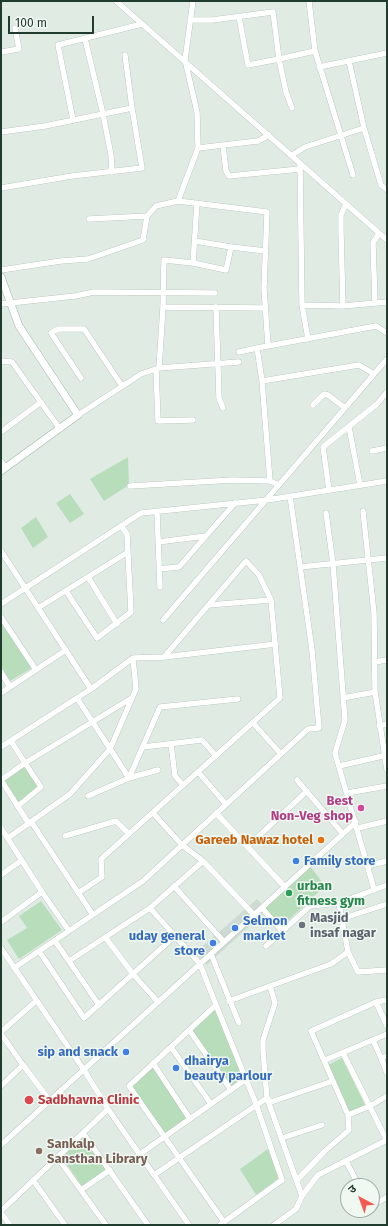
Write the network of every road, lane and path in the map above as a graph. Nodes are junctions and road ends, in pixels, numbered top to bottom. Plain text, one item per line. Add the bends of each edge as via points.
1 (116, 1) edge
2 (193, 1) edge
3 (309, 1) edge
4 (239, 16) junction
5 (190, 20) junction
6 (142, 24) junction
7 (15, 28) dead end
8 (85, 39) junction
9 (315, 51) junction
10 (1, 52) edge
11 (387, 53) edge
12 (125, 55) dead end
13 (279, 59) junction
14 (185, 60) junction
15 (349, 61) junction
16 (319, 67) junction
17 (132, 108) junction
18 (292, 108) dead end
19 (103, 114) junction
20 (72, 120) junction
21 (364, 128) junction
22 (1, 132) edge
23 (269, 135) junction
24 (340, 136) junction
25 (223, 146) junction
26 (198, 148) junction
27 (292, 155) junction
28 (300, 166) junction
29 (112, 172) junction
30 (352, 175) dead end
31 (1, 188) edge
32 (387, 190) edge
33 (178, 201) junction
34 (197, 203) junction
35 (346, 204) junction
36 (147, 216) junction
37 (89, 219) dead end
38 (379, 232) junction
39 (387, 240) edge
40 (195, 241) junction
41 (231, 247) junction
42 (266, 251) junction
43 (194, 264) junction
44 (1, 270) edge
45 (1, 276) edge
46 (163, 292) junction
47 (215, 293) dead end
48 (10, 302) junction
49 (387, 302) edge
50 (375, 303) junction
51 (1, 304) edge
52 (302, 305) junction
53 (343, 306) junction
54 (163, 307) junction
55 (216, 308) junction
56 (265, 308) junction
57 (387, 333) edge
58 (308, 339) junction
59 (268, 346) junction
60 (256, 348) junction
61 (239, 352) dead end
62 (387, 359) edge
63 (1, 361) edge
64 (239, 362) dead end
65 (218, 364) junction
66 (158, 369) junction
67 (374, 374) junction
68 (81, 378) dead end
69 (262, 381) junction
70 (122, 386) junction
71 (387, 392) edge
72 (41, 402) junction
73 (313, 405) dead end
74 (223, 408) dead end
75 (345, 408) junction
76 (78, 415) junction
77 (193, 420) dead end
78 (349, 427) junction
79 (60, 429) junction
80 (1, 432) edge
81 (387, 448) edge
82 (372, 451) dead end
83 (1, 461) edge
84 (3, 469) edge
85 (270, 481) junction
86 (387, 482) edge
87 (279, 485) junction
88 (360, 485) junction
89 (130, 486) dead end
90 (329, 490) junction
91 (290, 496) junction
92 (267, 500) junction
93 (235, 503) junction
94 (157, 511) junction
95 (363, 511) dead end
96 (326, 513) dead end
97 (121, 526) junction
98 (206, 536) junction
99 (158, 542) junction
100 (1, 551) edge
101 (128, 552) junction
102 (387, 558) edge
103 (368, 560) junction
104 (333, 564) junction
105 (300, 567) junction
106 (159, 569) junction
107 (88, 577) junction
108 (160, 587) dead end
109 (25, 588) junction
110 (66, 591) junction
111 (271, 600) junction
112 (1, 604) edge
113 (209, 605) junction
114 (38, 608) junction
115 (1, 617) edge
116 (163, 620) dead end
117 (117, 624) junction
118 (276, 644) junction
119 (66, 650) junction
120 (164, 657) junction
121 (133, 658) junction
122 (387, 660) edge
123 (374, 662) junction
124 (36, 670) junction
125 (1, 672) edge
126 (10, 687) junction
127 (91, 689) junction
128 (375, 692) junction
129 (1, 693) edge
130 (77, 698) junction
131 (343, 698) junction
132 (130, 699) junction
133 (238, 699) dead end
134 (92, 721) junction
135 (253, 723) junction
136 (387, 724) edge
137 (379, 726) junction
138 (11, 741) junction
139 (171, 744) junction
140 (1, 747) edge
141 (143, 747) junction
142 (110, 749) junction
143 (281, 754) junction
144 (386, 755) edge
145 (216, 756) junction
146 (25, 763) junction
147 (339, 766) junction
148 (158, 770) dead end
149 (387, 770) edge
150 (198, 772) junction
151 (129, 778) junction
152 (1, 780) edge
153 (297, 780) dead end
154 (183, 786) junction
155 (387, 786) edge
156 (308, 791) junction
157 (347, 793) junction
158 (88, 796) dead end
159 (225, 803) junction
160 (18, 806) junction
161 (153, 813) junction
162 (216, 813) junction
163 (387, 821) edge
164 (356, 822) junction
165 (31, 824) junction
166 (1, 828) edge
167 (358, 828) junction
168 (129, 834) junction
169 (343, 834) junction
170 (65, 836) dead end
171 (8, 838) junction
172 (182, 845) junction
173 (247, 847) junction
174 (22, 860) junction
175 (203, 860) junction
176 (387, 860) edge
177 (367, 866) junction
178 (1, 875) edge
179 (387, 885) edge
180 (174, 886) junction
181 (285, 887) junction
182 (374, 889) junction
183 (42, 892) junction
184 (78, 893) junction
185 (339, 903) junction
186 (387, 904) edge
187 (150, 908) junction
188 (262, 908) junction
189 (92, 915) junction
190 (254, 915) junction
191 (341, 919) junction
192 (1, 922) edge
193 (70, 931) junction
194 (282, 931) junction
195 (175, 936) junction
196 (105, 937) junction
197 (55, 941) junction
198 (224, 942) junction
199 (266, 946) dead end
200 (1, 948) edge
201 (39, 951) junction
202 (348, 952) junction
203 (211, 954) junction
204 (69, 961) junction
205 (200, 964) junction
206 (14, 968) junction
207 (387, 970) edge
208 (133, 974) junction
209 (270, 986) junction
210 (387, 1000) edge
211 (36, 1001) junction
212 (229, 1001) junction
213 (158, 1002) junction
214 (376, 1002) junction
215 (99, 1004) junction
216 (216, 1005) junction
217 (239, 1023) dead end
218 (387, 1026) edge
219 (189, 1030) junction
220 (1, 1033) edge
221 (387, 1034) edge
222 (373, 1040) junction
223 (171, 1047) junction
224 (343, 1053) junction
225 (384, 1057) edge
226 (325, 1060) junction
227 (153, 1063) junction
228 (24, 1065) junction
229 (84, 1070) junction
230 (387, 1073) edge
231 (245, 1080) junction
232 (333, 1081) junction
233 (1, 1086) edge
234 (231, 1090) junction
235 (387, 1096) edge
236 (267, 1098) junction
237 (50, 1101) junction
238 (211, 1104) junction
239 (256, 1104) junction
240 (370, 1106) junction
241 (108, 1109) junction
242 (348, 1115) junction
243 (190, 1119) junction
244 (322, 1125) dead end
245 (83, 1133) junction
246 (164, 1137) junction
247 (282, 1138) junction
248 (387, 1139) edge
249 (1, 1145) edge
250 (140, 1154) junction
251 (57, 1157) junction
252 (179, 1158) junction
253 (346, 1161) junction
254 (110, 1170) junction
255 (154, 1175) junction
256 (355, 1178) edge
257 (33, 1180) junction
258 (297, 1180) junction
259 (81, 1190) junction
260 (302, 1196) junction
261 (1, 1212) edge
262 (222, 1224) edge
263 (10, 1225) edge
264 (65, 1225) edge
265 (106, 1225) edge
266 (148, 1225) edge
267 (189, 1225) edge
268 (275, 1225) edge

1 - 6 street
2 - 5 street
3 - 9 street
4 - 5 street
4 - 13 street via 248,65
4 - 13 street via 273,12
5 - 14 street
6 - 8 street
6 - 14 street
7 - 10 street via 19,49
8 - 19 street
8 - 20 street via 58,45
9 - 13 street
9 - 16 street
11 - 15 street
12 - 17 street
13 - 18 street
14 - 23 street
14 - 26 street via 197,112
15 - 16 street
15 - 21 street
16 - 24 street
17 - 19 street
17 - 29 street via 142,168
19 - 20 street
19 - 29 street
20 - 22 street
21 - 24 street
21 - 32 street via 381,185
23 - 25 street via 258,141
23 - 27 street
24 - 27 street via 305,147
24 - 30 street
25 - 26 street
25 - 28 street via 229,176
26 - 33 street
27 - 28 street
28 - 35 street
28 - 52 street
29 - 31 street
33 - 34 street
33 - 36 street via 156,206
34 - 40 street
34 - 42 street via 267,212
35 - 38 street
35 - 53 street via 342,215 341,233
36 - 37 street
36 - 44 street via 143,240 88,259 61,260
38 - 39 street
38 - 50 street via 373,243
40 - 41 street
40 - 43 street
41 - 42 street
41 - 43 street via 226,270
42 - 56 street
43 - 46 street via 164,260
45 - 48 street
46 - 47 street
46 - 48 street via 94,292
46 - 54 street
48 - 51 street
48 - 76 street via 19,326
49 - 50 street
50 - 53 street
52 - 53 street
52 - 58 street
54 - 55 street
54 - 66 street
55 - 56 street
55 - 65 street
56 - 59 street
57 - 58 street via 376,326
58 - 59 street
59 - 60 street
60 - 61 street
60 - 69 street
62 - 67 street
63 - 72 street via 12,362
64 - 65 street
65 - 66 street
65 - 74 street via 219,398
66 - 70 street via 141,374
66 - 77 street via 158,421
67 - 69 street via 359,365
67 - 75 street
68 - 70 street via 51,333 58,329 84,329
69 - 85 street
70 - 76 street
71 - 78 street via 377,404
72 - 79 street
72 - 80 street
73 - 75 street via 324,394
75 - 87 street
76 - 79 street
78 - 88 street
78 - 90 street via 322,447
79 - 84 street
81 - 82 street
83 - 84 street
85 - 87 street
85 - 89 street via 233,480
86 - 88 street
87 - 92 street
88 - 90 street
90 - 91 street
91 - 92 street
91 - 105 street
92 - 93 street
92 - 116 street
93 - 94 street
93 - 98 street
94 - 97 street via 141,513
94 - 99 street
95 - 103 street
96 - 104 street
97 - 101 street via 127,534
97 - 109 street
98 - 99 street
98 - 106 street via 179,567
99 - 106 street
100 - 109 street
101 - 107 street
101 - 117 street via 131,612
102 - 103 street
103 - 104 street
103 - 123 street via 374,613
104 - 105 street
104 - 131 street
105 - 143 street via 312,650 319,728 308,729
106 - 108 street
107 - 110 street
107 - 117 street
109 - 112 street
109 - 114 street
110 - 114 street
110 - 117 street via 97,638
111 - 113 street
111 - 113 street via 258,575 246,561
111 - 118 street
113 - 120 street
114 - 119 street
115 - 124 street
118 - 120 street
118 - 135 street via 280,698
119 - 124 street
119 - 127 street
120 - 121 street
121 - 127 street
121 - 132 street via 136,689
122 - 123 street
123 - 128 street
124 - 126 street
125 - 126 street
126 - 129 street
127 - 130 street
128 - 131 street
128 - 137 street
130 - 134 street
130 - 138 street
131 - 147 street via 345,720 335,752
132 - 134 street
132 - 142 street
133 - 141 street via 160,707
134 - 142 street
134 - 146 street
135 - 143 street
135 - 145 street
136 - 137 street
137 - 144 street
138 - 140 street
138 - 146 street
139 - 141 street
139 - 145 street via 202,740
139 - 154 street via 175,776
141 - 151 street
142 - 151 street
142 - 165 street via 70,794
143 - 159 street
144 - 147 street
144 - 149 street
145 - 150 street
146 - 152 street
146 - 160 street via 41,787
147 - 157 street
148 - 151 street
150 - 154 street
150 - 159 street
151 - 158 street
152 - 160 street
153 - 156 street
154 - 161 street
155 - 157 street
156 - 169 street
156 - 173 street
157 - 164 street
159 - 162 street
160 - 165 street
161 - 168 street
161 - 172 street
162 - 172 street
162 - 173 street
163 - 167 street
164 - 167 street
164 - 169 street
165 - 171 street
165 - 184 street
166 - 171 street
167 - 177 street
168 - 170 street via 116,821
168 - 184 street via 101,860 102,877
169 - 181 street
171 - 174 street
172 - 175 street
172 - 189 street via 143,881
173 - 181 street
174 - 178 street
174 - 183 street
175 - 180 street
175 - 190 street
176 - 177 street
177 - 182 street
179 - 182 street
180 - 187 street
180 - 198 street
181 - 188 street
182 - 185 street
183 - 192 street
183 - 193 street
184 - 189 street
185 - 191 street
185 - 194 street via 310,906
186 - 191 street
187 - 195 street
187 - 196 street
188 - 190 street
188 - 194 street
189 - 193 street
190 - 198 street
191 - 202 street
193 - 197 street
194 - 199 street
195 - 205 street
195 - 208 street
196 - 204 street
196 - 208 street
197 - 201 street
197 - 204 street
198 - 203 street
200 - 206 street
201 - 206 street
201 - 215 street via 84,1018
202 - 207 street via 358,972
202 - 209 street via 331,964
203 - 205 street
203 - 212 street
204 - 215 street
205 - 213 street
205 - 216 street
206 - 211 street
208 - 213 street
208 - 215 street
209 - 212 street
209 - 236 street via 274,1003 263,1046
210 - 214 street
211 - 220 street
211 - 229 street
212 - 217 street
213 - 229 street
214 - 218 street
214 - 226 street via 311,1031
216 - 219 street
216 - 231 street
219 - 223 street
219 - 234 street
220 - 228 street
221 - 222 street
222 - 224 street
222 - 225 street
223 - 227 street
223 - 238 street
224 - 226 street
224 - 240 street
225 - 230 street
226 - 232 street
227 - 243 street
227 - 246 street via 129,1086
228 - 233 street
228 - 237 street
229 - 237 street
229 - 241 street
231 - 234 street
231 - 239 street
232 - 236 street via 271,1102
232 - 242 street
234 - 238 street
235 - 240 street
236 - 239 street
236 - 247 street
237 - 249 street
238 - 243 street
239 - 252 street
239 - 262 street via 282,1180
240 - 242 street
240 - 248 street
241 - 245 street
241 - 250 street
242 - 258 street via 348,1130
243 - 246 street
244 - 247 street
245 - 251 street
245 - 254 street
246 - 250 street
246 - 252 street
247 - 258 street
248 - 253 street
250 - 255 street
251 - 257 street
251 - 259 street
252 - 255 street
252 - 262 street
253 - 256 street
253 - 260 street via 318,1175
254 - 259 street
254 - 266 street
255 - 267 street
257 - 261 street
257 - 264 street
258 - 260 street
259 - 265 street
260 - 268 street via 296,1209
261 - 263 street

